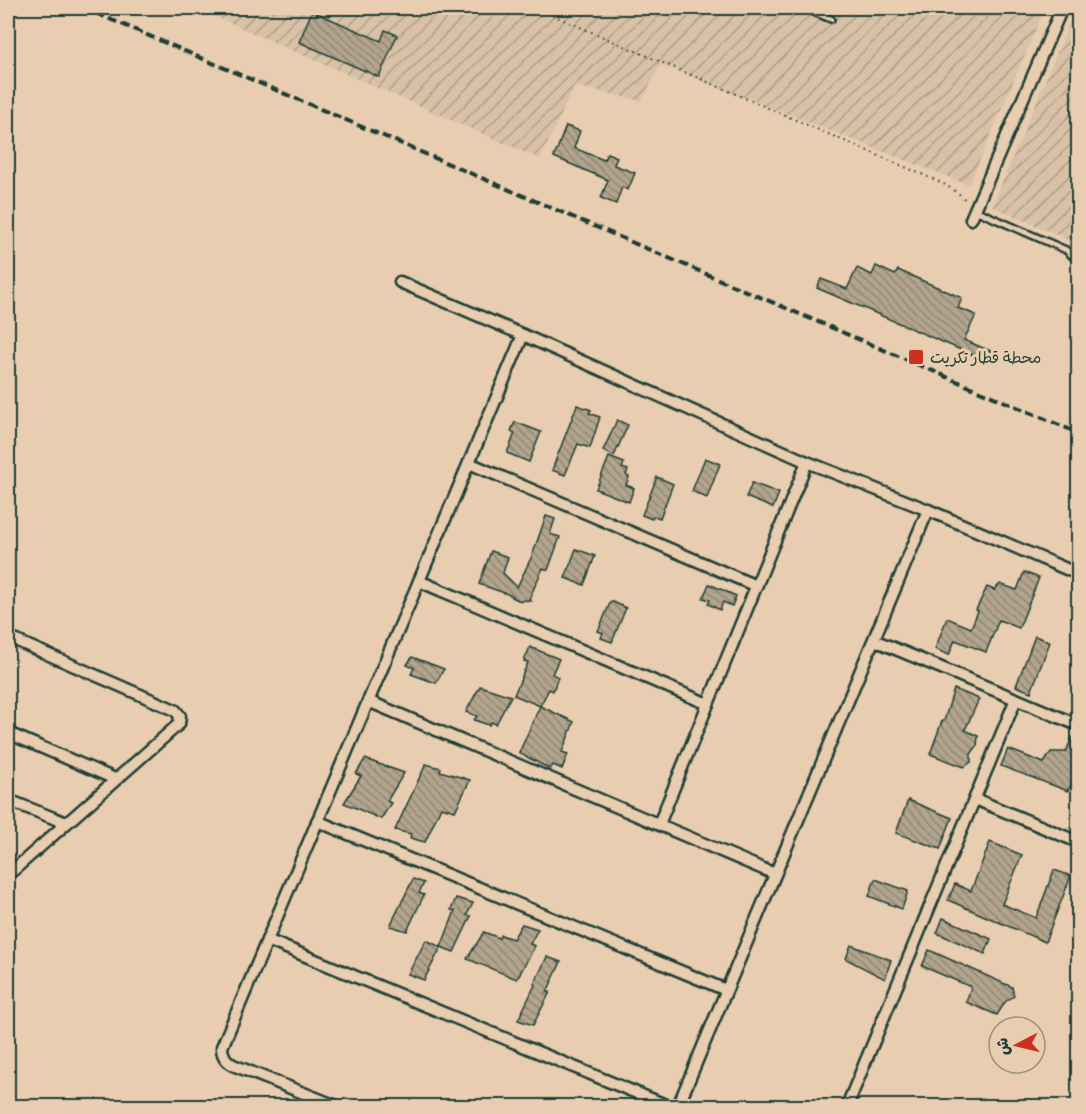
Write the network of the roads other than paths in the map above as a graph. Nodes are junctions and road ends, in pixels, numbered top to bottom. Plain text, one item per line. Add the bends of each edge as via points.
1 (804, 8) edge
2 (1062, 8) edge
3 (831, 19) dead end
4 (973, 214) joint
5 (1078, 261) edge
6 (400, 282) dead end
7 (523, 335) junction
8 (807, 462) junction
9 (469, 463) junction
10 (928, 510) junction
11 (1078, 574) edge
12 (419, 581) junction
13 (756, 586) junction
14 (8, 638) edge
15 (874, 640) junction
16 (1016, 699) junction
17 (368, 701) junction
18 (708, 704) junction
19 (1078, 725) edge
20 (8, 733) edge
21 (115, 779) junction
22 (975, 799) junction
23 (8, 800) edge
24 (317, 821) junction
25 (66, 823) junction
26 (659, 824) junction
27 (1078, 842) edge
28 (775, 874) junction
29 (8, 875) edge
30 (267, 940) junction
31 (726, 990) junction
32 (336, 1107) edge
33 (668, 1107) edge
34 (678, 1107) edge
35 (847, 1107) edge

1 - 3 lane
2 - 4 street
4 - 5 lane via 1066,250
6 - 7 street
7 - 8 street
7 - 9 street
8 - 10 street
8 - 13 street
9 - 12 street
9 - 13 street
10 - 11 street
10 - 15 street
12 - 17 street
12 - 18 street
13 - 18 street
14 - 21 street via 178,712 179,724
15 - 16 street
15 - 28 street
16 - 19 street
16 - 22 street
17 - 24 street
17 - 26 street
18 - 26 street
20 - 21 street
21 - 25 street
22 - 27 street
22 - 35 street
23 - 25 street
24 - 30 street
24 - 31 street
25 - 29 street
26 - 28 street
28 - 31 street
30 - 32 street via 223,1042 223,1055 233,1065
30 - 33 street
31 - 34 street

